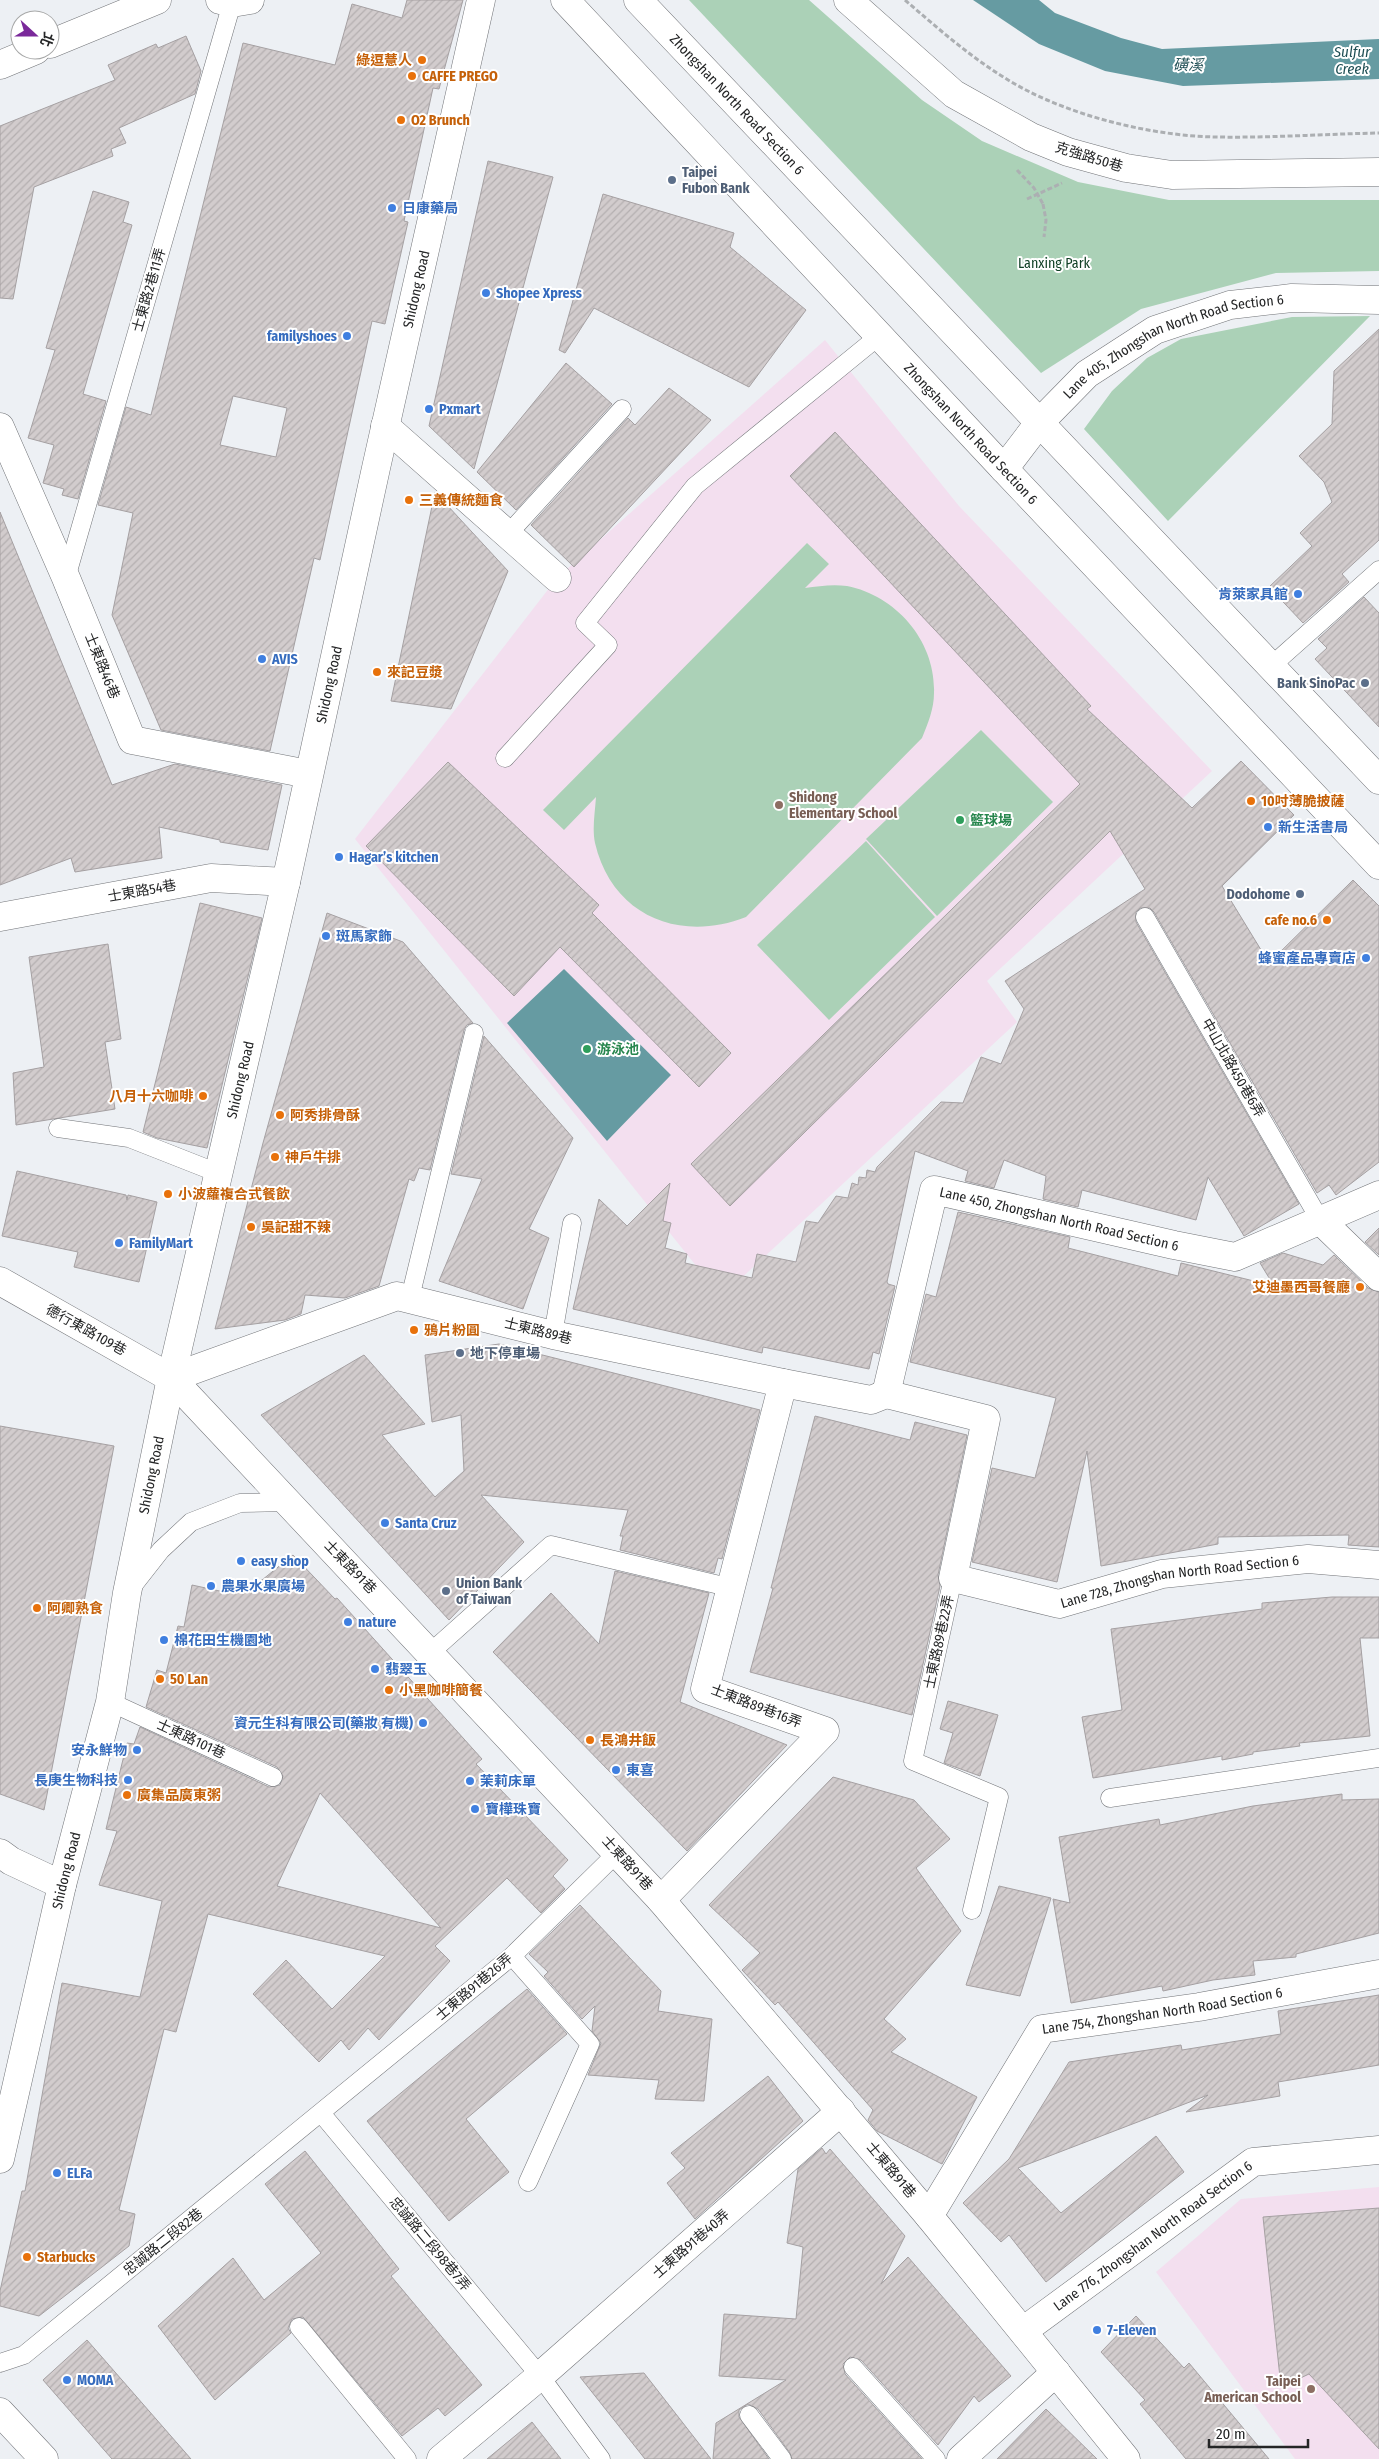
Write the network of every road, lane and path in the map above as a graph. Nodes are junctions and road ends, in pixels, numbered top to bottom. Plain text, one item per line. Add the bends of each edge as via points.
1 (157, 0) edge
2 (481, 0) edge
3 (565, 0) edge
4 (638, 0) edge
5 (848, 0) edge
6 (905, 0) edge
7 (234, 1) edge
8 (60, 40) edge
9 (12, 60) edge
10 (0, 65) edge
11 (1379, 133) edge
12 (1017, 170) dead end
13 (1379, 172) edge
14 (1067, 181) dead end
15 (1027, 200) dead end
16 (1044, 237) dead end
17 (1379, 300) edge
18 (879, 336) junction
19 (622, 409) dead end
20 (1039, 423) junction
21 (0, 426) edge
22 (385, 426) junction
23 (1004, 469) junction
24 (509, 533) junction
25 (1379, 570) edge
26 (66, 578) junction
27 (557, 578) dead end
28 (1270, 667) junction
29 (505, 758) dead end
30 (308, 774) junction
31 (1379, 780) edge
32 (1379, 865) edge
33 (286, 882) junction
34 (0, 917) edge
35 (1145, 917) dead end
36 (474, 1033) dead end
37 (58, 1128) dead end
38 (218, 1173) junction
39 (1379, 1195) edge
40 (1320, 1220) junction
41 (572, 1223) dead end
42 (1379, 1277) edge
43 (0, 1281) edge
44 (410, 1298) junction
45 (553, 1335) junction
46 (171, 1378) junction
47 (783, 1383) junction
48 (886, 1394) junction
49 (288, 1502) junction
50 (1379, 1565) edge
51 (953, 1578) junction
52 (732, 1588) junction
53 (127, 1593) junction
54 (431, 1652) junction
55 (110, 1702) junction
56 (1379, 1758) edge
57 (273, 1777) dead end
58 (1110, 1798) dead end
59 (618, 1852) junction
60 (0, 1853) edge
61 (62, 1886) junction
62 (661, 1900) junction
63 (972, 1910) dead end
64 (512, 1956) junction
65 (1379, 1974) edge
66 (841, 2111) junction
67 (321, 2113) junction
68 (1379, 2150) edge
69 (0, 2158) edge
70 (528, 2182) dead end
71 (929, 2216) junction
72 (299, 2326) dead end
73 (1023, 2331) junction
74 (0, 2363) edge
75 (853, 2367) dead end
76 (1056, 2372) junction
77 (540, 2376) junction
78 (0, 2412) edge
79 (749, 2415) dead end
80 (44, 2459) edge
81 (407, 2459) edge
82 (441, 2459) edge
83 (600, 2459) edge
84 (782, 2459) edge
85 (936, 2459) edge
86 (961, 2459) edge
87 (1126, 2459) edge

1 - 8 street
2 - 22 street, Shidong Road
3 - 18 street, Zhongshan North Road Section 6
4 - 20 street, Zhongshan North Road Section 6
5 - 13 street, 克強路50巷 via 954,94 1031,137 1068,152 1126,168 1172,175
6 - 11 path via 967,53 1015,84 1046,100 1111,121 1215,137
7 - 26 lane, 士東路2巷11弄
9 - 10 street
12 - 16 path, bridge via 1034,188 1043,204 1046,220
14 - 15 path
17 - 20 street, Lane 405, Zhongshan North Road Section 6 via 1292,298 1230,305 1155,330 1087,374
18 - 23 street, Zhongshan North Road Section 6
18 - 29 lane via 695,486 585,623 608,645
19 - 24 lane
20 - 23 street, Lane 405, Zhongshan North Road Section 6
20 - 28 street, Zhongshan North Road Section 6
21 - 26 street, 士東路46巷
22 - 24 street
22 - 30 street, Shidong Road
23 - 32 street, Zhongshan North Road Section 6
24 - 27 street
25 - 28 lane
26 - 30 street, 士東路46巷 via 132,740
28 - 31 street, Zhongshan North Road Section 6
30 - 33 street, Shidong Road
33 - 34 street, 士東路54巷 via 210,878
33 - 38 street, Shidong Road
35 - 40 lane, 中山北路450巷6弄
36 - 44 lane
37 - 38 lane via 129,1138
38 - 46 street, Shidong Road
39 - 40 street, Lane 450, Zhongshan North Road Section 6
40 - 42 street
40 - 48 street, Lane 450, Zhongshan North Road Section 6 via 1235,1257 1174,1246 934,1190
41 - 45 lane
43 - 46 street, 德行東路109巷
44 - 45 street, 士東路89巷
44 - 46 street, 士東路89巷 via 397,1296
45 - 47 street, 士東路89巷
46 - 49 street, 士東路91巷
46 - 53 street, Shidong Road
47 - 48 street, 士東路89巷 via 871,1400
47 - 52 street, 士東路89巷16弄
48 - 51 street, 士東路89巷22弄 via 986,1419
49 - 53 lane via 240,1503 191,1522 161,1550
49 - 54 street, 士東路91巷
50 - 51 street, Lane 728, Zhongshan North Road Section 6 via 1308,1559 1162,1574 1059,1604
51 - 63 lane, 士東路89巷22弄 via 913,1761 998,1797
52 - 54 lane via 551,1545
52 - 62 street, 士東路89巷16弄 via 705,1689 824,1731
53 - 55 street, Shidong Road
54 - 59 street, 士東路91巷
55 - 57 lane, 士東路101巷
55 - 61 street, Shidong Road
56 - 58 lane
59 - 62 street, 士東路91巷
59 - 64 lane, 士東路91巷26弄
60 - 61 street
61 - 69 street, Shidong Road
62 - 66 street, 士東路91巷
64 - 67 lane, 士東路91巷26弄
64 - 70 lane via 590,2044
65 - 71 street, Lane 754, Zhongshan North Road Section 6 via 1199,2007 1042,2029
66 - 71 street, 士東路91巷
66 - 77 street, 士東路91巷40弄
67 - 74 lane, 忠誠路二段82巷 via 24,2355
67 - 77 lane, 忠誠路二段98巷7弄
68 - 73 street, Lane 776, Zhongshan North Road Section 6 via 1253,2162
71 - 73 street, 士東路91巷
72 - 81 lane
73 - 76 street, 士東路91巷
75 - 85 lane
76 - 86 street
76 - 87 street, 士東路91巷
77 - 82 street, 士東路91巷40弄
77 - 83 lane, 忠誠路二段98巷7弄
78 - 80 street
79 - 84 lane

